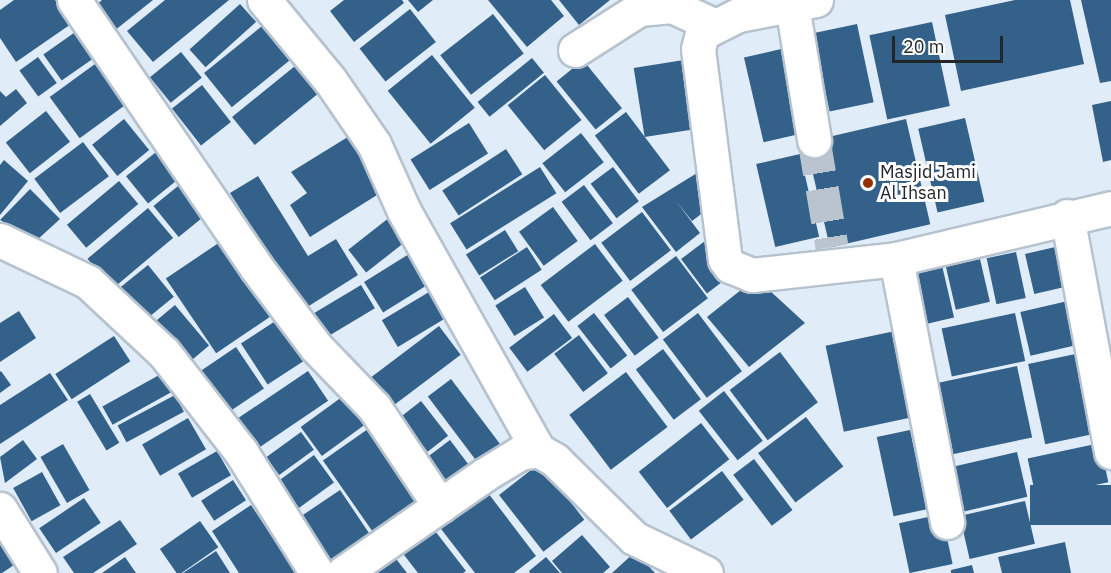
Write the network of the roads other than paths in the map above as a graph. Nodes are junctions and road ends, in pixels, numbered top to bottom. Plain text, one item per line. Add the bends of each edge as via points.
1 (74, 0) edge
2 (264, 0) edge
3 (804, 2) edge
4 (711, 24) junction
5 (575, 50) dead end
6 (814, 140) tunnel mouth
7 (1111, 208) edge
8 (1067, 216) junction
9 (0, 240) edge
10 (896, 258) junction
11 (538, 450) junction
12 (1111, 452) edge
13 (440, 506) junction
14 (0, 509) edge
15 (947, 522) dead end
16 (701, 572) edge
17 (40, 573) edge
18 (317, 573) edge
19 (343, 573) edge

1 - 13 street via 256,267 316,347 374,407
2 - 11 street via 330,80 374,144 404,211
3 - 4 street
3 - 6 street
4 - 5 street via 672,6 639,9
4 - 10 street via 698,49 725,259 752,275 833,256
7 - 8 street
8 - 10 street
8 - 12 street
9 - 18 street via 88,282 164,353 241,452
10 - 15 street
11 - 13 street via 505,461
11 - 16 street via 555,460 634,538
13 - 19 street
14 - 17 street

